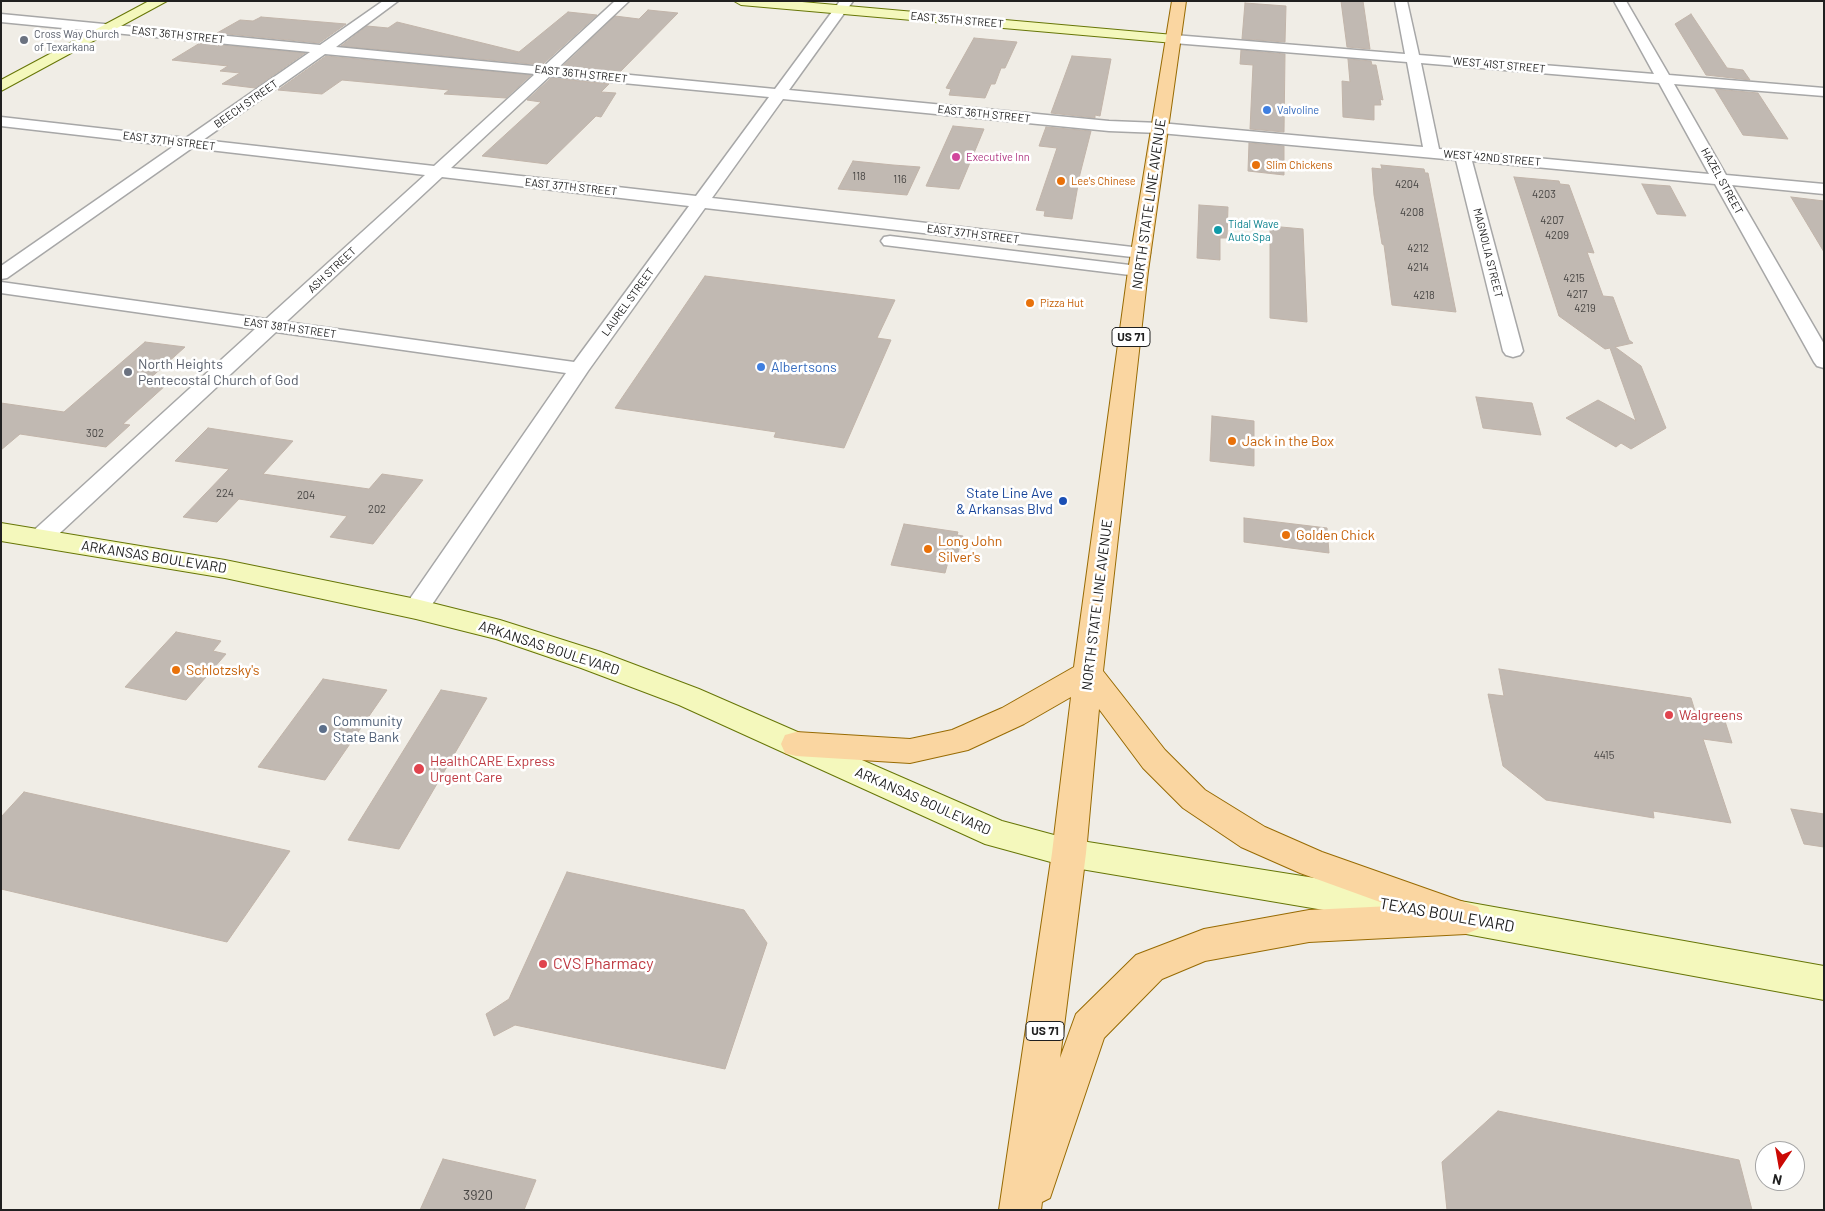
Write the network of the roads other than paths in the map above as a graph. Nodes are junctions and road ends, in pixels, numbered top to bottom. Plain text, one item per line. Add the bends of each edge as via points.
1 (160, 1) edge
2 (392, 1) edge
3 (623, 1) edge
4 (741, 1) edge
5 (1179, 1) edge
6 (1401, 1) edge
7 (1620, 1) edge
8 (844, 6) edge
9 (1, 18) edge
10 (109, 28) junction
11 (1174, 39) junction
12 (325, 49) junction
13 (1413, 58) junction
14 (547, 71) junction
15 (1664, 79) junction
16 (1, 86) edge
17 (1824, 92) edge
18 (780, 94) junction
19 (1, 121) edge
20 (1160, 128) junction
21 (1, 136) edge
22 (189, 143) junction
23 (1432, 153) junction
24 (170, 156) junction
25 (1464, 156) junction
26 (306, 172) dead end
27 (1722, 180) junction
28 (439, 181) junction
29 (402, 184) dead end
30 (422, 186) junction
31 (1824, 189) edge
32 (696, 209) junction
33 (671, 215) dead end
34 (709, 219) dead end
35 (875, 239) dead end
36 (1140, 262) junction
37 (1, 274) edge
38 (1, 287) edge
39 (271, 326) junction
40 (1513, 351) dead end
41 (1824, 362) edge
42 (580, 369) junction
43 (1, 532) edge
44 (40, 538) junction
45 (416, 609) junction
46 (1088, 673) junction
47 (796, 744) junction
48 (1069, 853) junction
49 (1466, 918) junction
50 (1824, 983) edge
51 (1020, 1210) edge
52 (1027, 1210) edge

1 - 10 main road
2 - 12 street, BEECH STREET
3 - 14 street, ASH STREET
4 - 8 main road, EAST 35TH STREET
5 - 11 main road, NORTH STATE LINE AVENUE / US 71
6 - 13 street
7 - 15 street, HAZEL STREET
8 - 11 main road, EAST 35TH STREET
8 - 18 street, LAUREL STREET
9 - 10 street, EAST 36TH STREET
10 - 12 street, EAST 36TH STREET
10 - 16 main road
11 - 13 street, WEST 41ST STREET
11 - 20 main road, NORTH STATE LINE AVENUE / US 71
12 - 14 street, EAST 36TH STREET
12 - 22 street, BEECH STREET
13 - 15 street, WEST 41ST STREET
13 - 23 street
14 - 18 street, EAST 36TH STREET
14 - 28 street, ASH STREET
15 - 17 street, WEST 41ST STREET
15 - 27 street, HAZEL STREET
18 - 20 street, EAST 36TH STREET via 1109,126
18 - 32 street, LAUREL STREET
19 - 22 street, EAST 37TH STREET
20 - 23 street, WEST 42ND STREET
20 - 36 main road, NORTH STATE LINE AVENUE / US 71
21 - 24 street, EAST 37TH STREET
22 - 24 street, BEECH STREET
22 - 28 street, EAST 37TH STREET
23 - 25 street, WEST 42ND STREET
24 - 26 street, EAST 37TH STREET
24 - 37 street, BEECH STREET
25 - 27 street, WEST 42ND STREET
25 - 40 street, MAGNOLIA STREET
27 - 31 street, WEST 42ND STREET
27 - 41 street, HAZEL STREET
28 - 30 street, ASH STREET
28 - 32 street, EAST 37TH STREET
29 - 30 street
30 - 39 street, ASH STREET
32 - 33 street, EAST 37TH STREET
32 - 34 street, EAST 37TH STREET
32 - 36 street, EAST 37TH STREET
32 - 42 street, LAUREL STREET
35 - 36 street, EAST 37TH STREET
36 - 46 main road, NORTH STATE LINE AVENUE / US 71
38 - 39 street, EAST 38TH STREET
39 - 42 street, EAST 38TH STREET
39 - 44 street, ASH STREET
42 - 45 street, LAUREL STREET
43 - 44 main road, ARKANSAS BOULEVARD
44 - 45 main road, ARKANSAS BOULEVARD via 226,568
45 - 47 main road, ARKANSAS BOULEVARD via 500,630 591,660 690,697
46 - 47 main road via 1013,716 957,741 910,751
46 - 48 main road, NORTH STATE LINE AVENUE / US 71
46 - 49 main road via 1154,759 1194,799 1253,837 1312,863
47 - 48 main road, ARKANSAS BOULEVARD via 997,834
48 - 49 main road, TEXAS BOULEVARD
48 - 51 main road, NORTH STATE LINE AVENUE / US 71
49 - 50 main road, TEXAS BOULEVARD
49 - 52 main road via 1309,926 1204,945 1149,967 1089,1027

